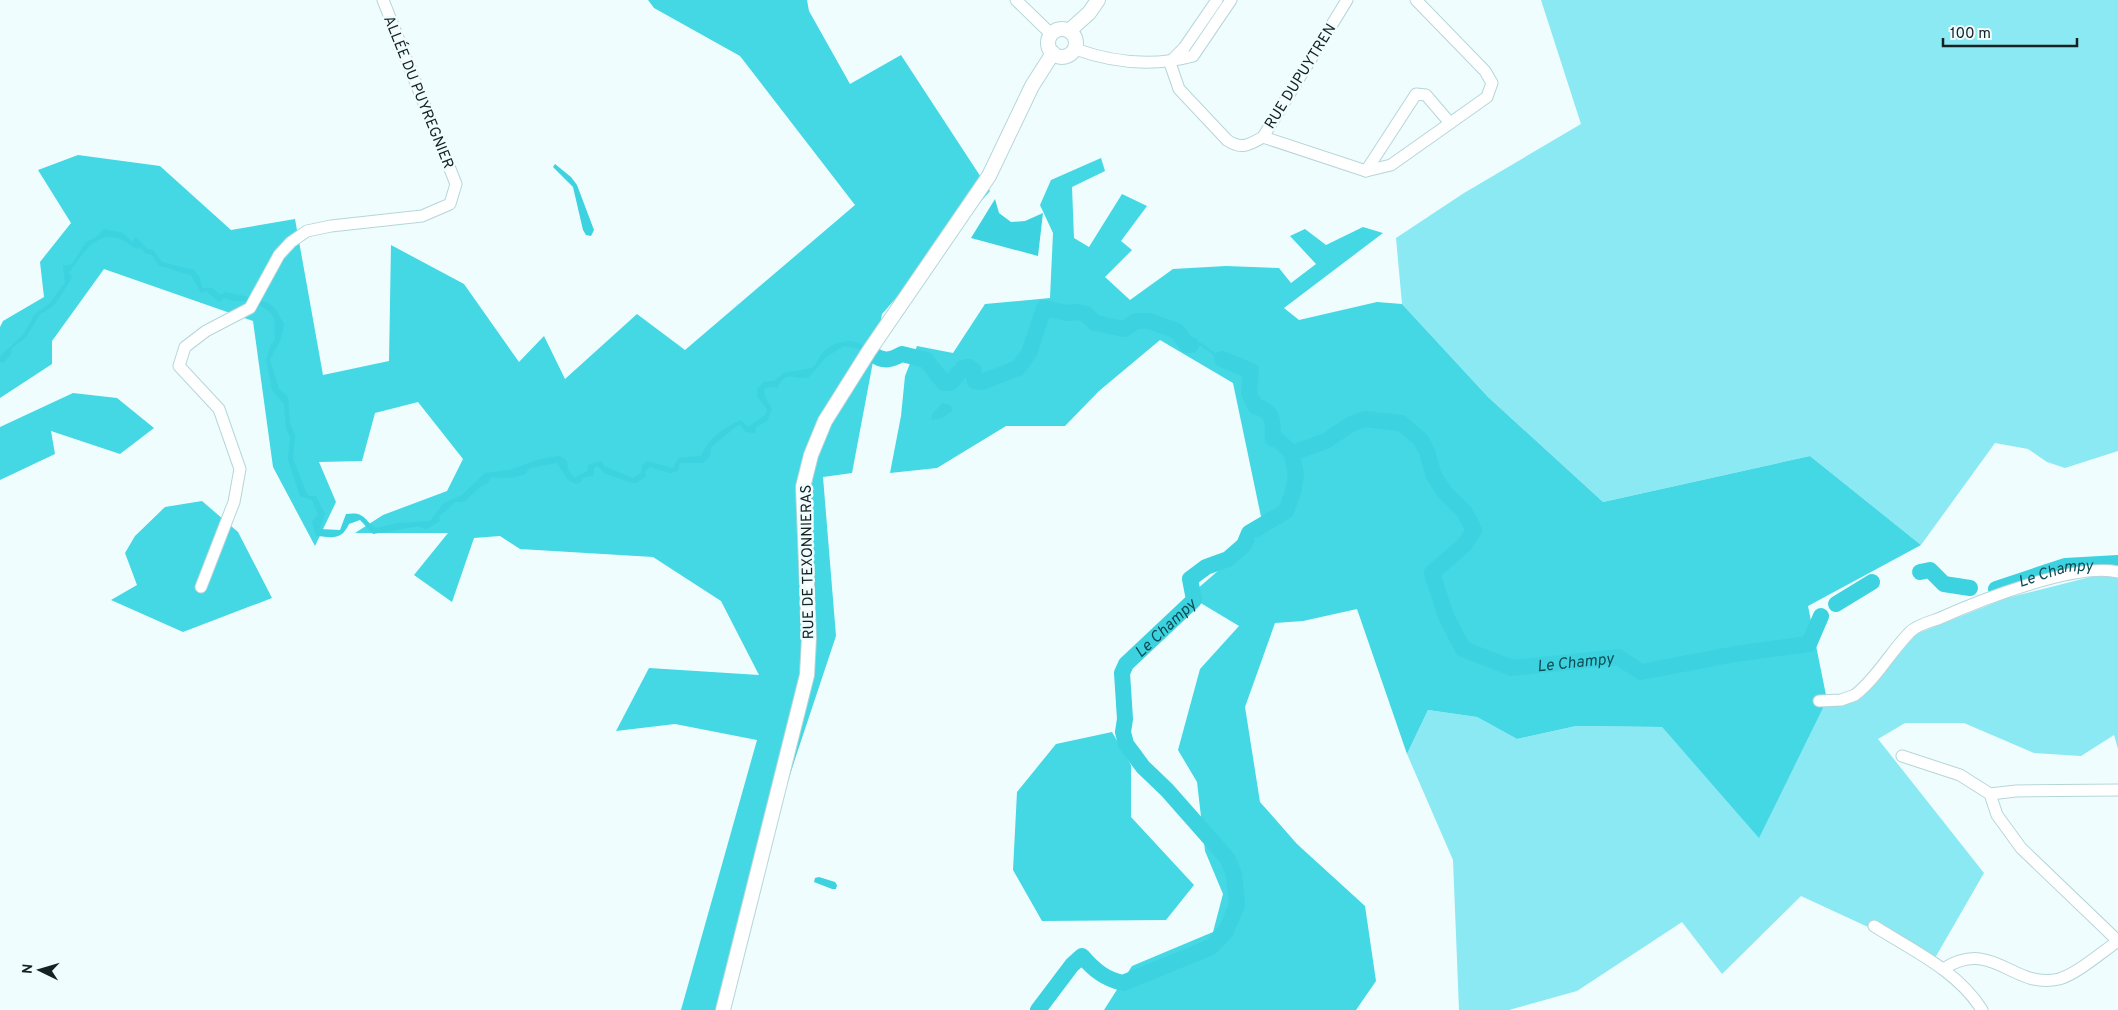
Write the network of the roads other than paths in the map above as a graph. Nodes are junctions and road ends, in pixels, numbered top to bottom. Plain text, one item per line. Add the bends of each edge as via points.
1 (383, 0) edge
2 (1016, 0) edge
3 (1098, 0) edge
4 (1216, 0) edge
5 (1232, 0) edge
6 (1347, 0) edge
7 (1416, 0) edge
8 (1070, 30) junction
9 (1051, 34) junction
10 (1075, 49) junction
11 (1053, 53) junction
12 (1170, 62) junction
13 (1450, 123) junction
14 (1263, 137) junction
15 (1366, 171) junction
16 (2118, 572) edge
17 (202, 587) dead end
18 (1819, 701) dead end
19 (1902, 756) dead end
20 (2118, 790) edge
21 (1990, 794) junction
22 (1874, 926) dead end
23 (2118, 941) edge
24 (1943, 970) junction
25 (723, 1010) edge
26 (1982, 1010) edge

1 - 17 street, ALLÉE DU PUYREGNIER via 456,184 450,204 422,216 307,231 279,255 250,308 185,347 180,366 219,409 240,469 234,502
2 - 9 street
3 - 8 main road
4 - 12 street via 1184,48
5 - 12 street via 1194,56
6 - 14 street, RUE DUPUYTREN
7 - 13 street via 1485,71 1492,83 1487,97
8 - 9 main road via 1060,28
8 - 10 main road via 1076,38
9 - 11 main road via 1048,44
10 - 11 main road via 1065,57
10 - 12 street via 1128,62
11 - 25 main road, RUE DE TEXONNIERAS via 1032,86 989,176 869,351 825,421 811,455 803,487 809,638 807,675
12 - 14 street, RUE DUPUYTREN via 1179,89 1234,146 1245,147
13 - 15 street via 1391,165
13 - 15 street via 1426,95 1416,94
14 - 15 street
16 - 18 street via 2099,570 2031,584 1961,607 1910,631 1855,695 1841,700
19 - 21 street via 1960,776
20 - 21 street
21 - 23 street via 1997,815 2021,848
22 - 24 street
23 - 24 street via 2061,978 2027,978 1988,959 1972,957 1957,960
24 - 26 street via 1973,994

